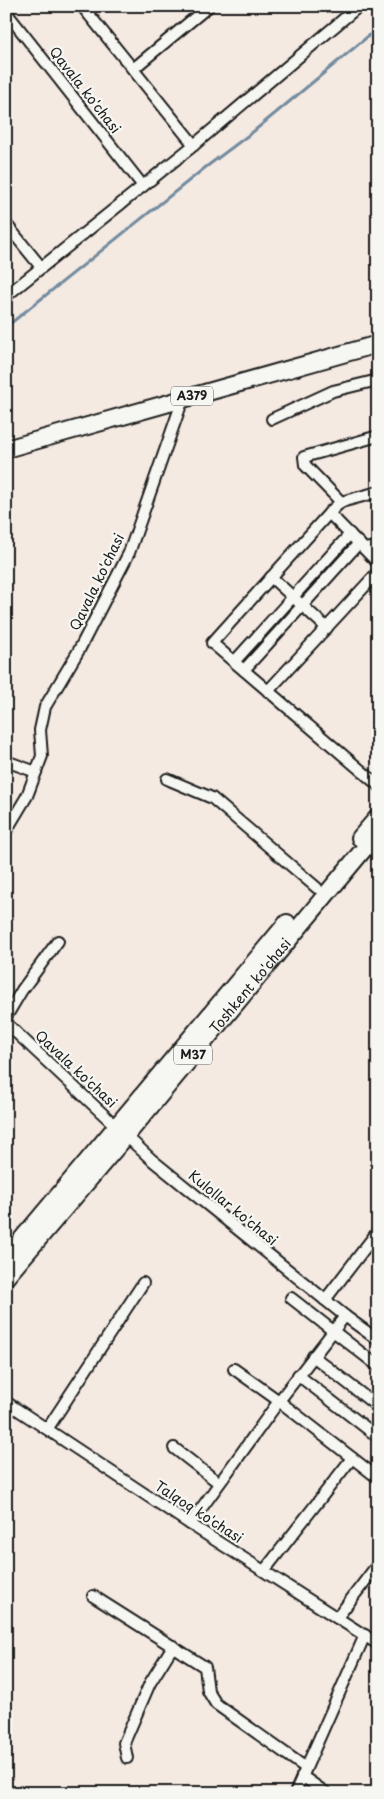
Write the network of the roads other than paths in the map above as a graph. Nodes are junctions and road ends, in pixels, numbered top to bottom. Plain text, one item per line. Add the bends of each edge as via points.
1 (82, 6) edge
2 (209, 6) edge
3 (359, 6) edge
4 (6, 12) edge
5 (133, 69) junction
6 (194, 145) junction
7 (142, 186) junction
8 (6, 224) edge
9 (42, 267) junction
10 (6, 296) edge
11 (378, 344) edge
12 (378, 380) edge
13 (183, 399) junction
14 (272, 419) dead end
15 (378, 436) edge
16 (6, 449) edge
17 (378, 492) edge
18 (341, 502) junction
19 (330, 512) junction
20 (350, 534) junction
21 (362, 546) junction
22 (378, 546) edge
23 (378, 563) edge
24 (378, 572) edge
25 (271, 577) junction
26 (293, 597) junction
27 (302, 606) junction
28 (327, 628) junction
29 (234, 662) junction
30 (244, 670) junction
31 (268, 691) junction
32 (6, 761) edge
33 (36, 772) junction
34 (167, 779) dead end
35 (378, 785) edge
36 (378, 817) edge
37 (6, 831) edge
38 (378, 832) edge
39 (317, 888) junction
40 (58, 941) dead end
41 (6, 1017) edge
42 (6, 1023) edge
43 (121, 1131) junction
44 (378, 1231) edge
45 (6, 1258) edge
46 (6, 1277) edge
47 (143, 1283) dead end
48 (291, 1298) dead end
49 (325, 1300) junction
50 (345, 1316) junction
51 (333, 1331) junction
52 (378, 1340) edge
53 (313, 1356) junction
54 (378, 1366) edge
55 (234, 1369) dead end
56 (298, 1375) junction
57 (279, 1401) junction
58 (6, 1402) edge
59 (378, 1407) edge
60 (48, 1428) junction
61 (378, 1436) edge
62 (174, 1448) dead end
63 (352, 1458) junction
64 (378, 1478) edge
65 (219, 1483) junction
66 (190, 1524) junction
67 (378, 1564) edge
68 (264, 1572) junction
69 (94, 1596) dead end
70 (337, 1618) junction
71 (365, 1636) junction
72 (378, 1644) edge
73 (173, 1646) junction
74 (127, 1758) dead end
75 (304, 1772) junction
76 (295, 1793) edge
77 (326, 1793) edge

1 - 5 street
2 - 5 street
3 - 6 street
4 - 7 street, Qavala ko'chasi
5 - 6 street
6 - 7 street
7 - 9 street
8 - 9 street
9 - 10 street
11 - 13 highway, A379
12 - 14 street via 333,391
13 - 16 highway, A379
13 - 33 street, Qavala ko'chasi via 129,553 79,650 45,707 40,730 42,756
15 - 18 street via 304,456 305,466
17 - 18 street
18 - 19 street
19 - 20 street
19 - 25 street
20 - 21 street
20 - 26 street
21 - 22 street
21 - 23 street
21 - 27 street
24 - 28 street
25 - 26 street
25 - 29 street via 212,642
26 - 27 street
26 - 29 street
27 - 28 street
27 - 30 street
28 - 31 street
29 - 30 street
30 - 31 street
31 - 35 street
32 - 33 street
33 - 37 street, Qavala ko'chasi via 28,796
34 - 39 street via 212,798
36 - 39 highway, Toshkent ko'chasi / M37
38 - 43 highway, Toshkent ko'chasi / M37
39 - 43 highway, Toshkent ko'chasi / M37
40 - 41 street
42 - 43 street, Qavala ko'chasi
43 - 45 highway, Toshkent ko'chasi / M37
43 - 46 highway, Toshkent ko'chasi / M37
43 - 49 street, Kulollar ko'chasi via 152,1160
44 - 49 street
47 - 60 street
48 - 51 street
49 - 50 street, Kulollar ko'chasi
50 - 51 street
50 - 52 street, Kulollar ko'chasi
51 - 53 street
51 - 54 street
53 - 56 street
53 - 59 street
55 - 57 street
56 - 57 street
56 - 61 street
57 - 63 street
57 - 65 street
58 - 60 street, Talqoq ko'chasi
60 - 66 street, Talqoq ko'chasi
62 - 65 street
63 - 64 street
63 - 68 street
65 - 66 street
66 - 68 street, Talqoq ko'chasi
67 - 70 street
68 - 70 street, Talqoq ko'chasi
69 - 73 street
70 - 71 street, Talqoq ko'chasi
71 - 72 street, Talqoq ko'chasi
71 - 75 street
73 - 74 street via 150,1683 124,1743
73 - 75 street via 205,1667 208,1691 216,1704
75 - 76 street
75 - 77 street

